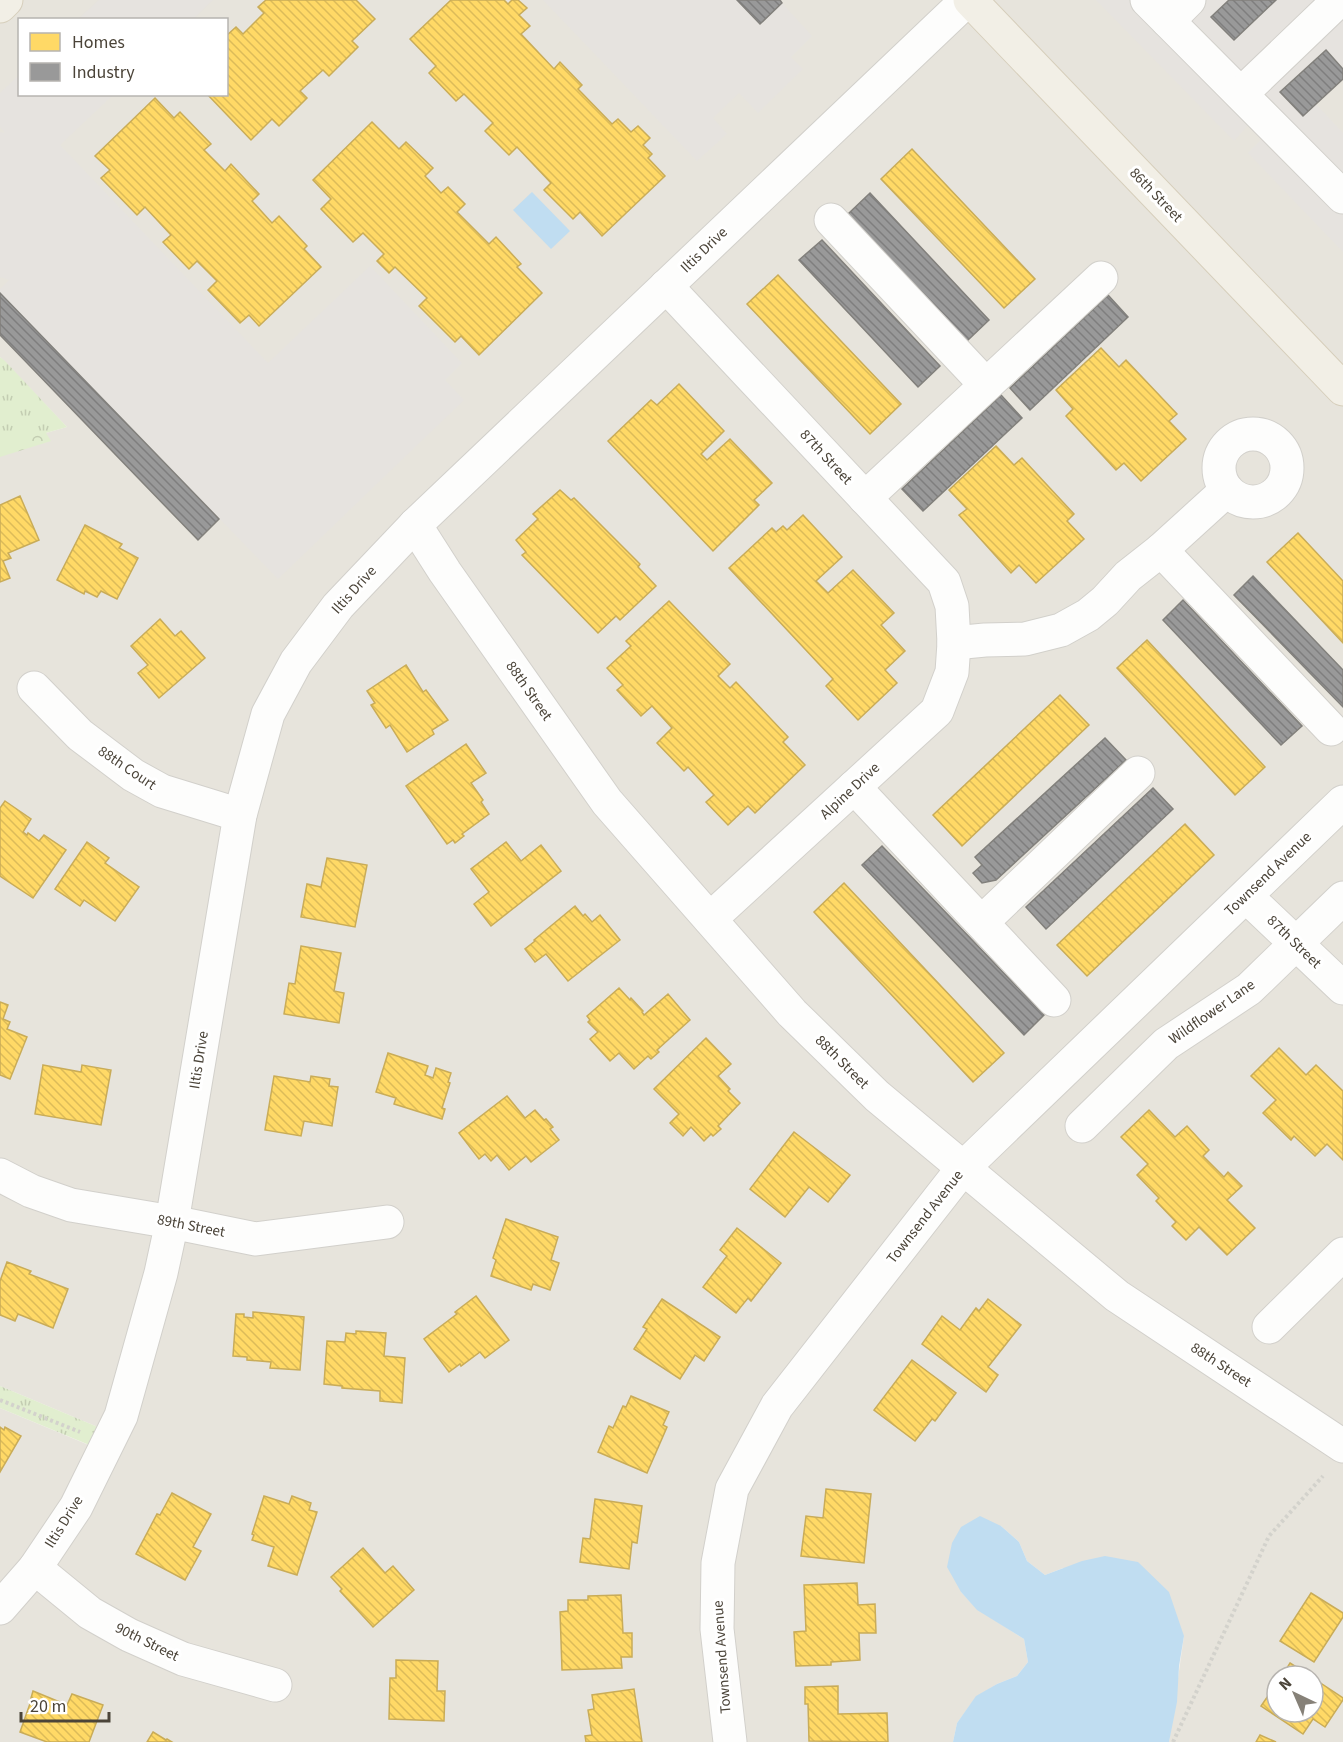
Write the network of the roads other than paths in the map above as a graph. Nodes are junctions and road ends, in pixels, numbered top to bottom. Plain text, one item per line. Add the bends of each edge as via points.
1 (6, 0) edge
2 (1339, 0) edge
3 (979, 3) edge
4 (0, 6) edge
5 (1168, 7) edge
6 (1240, 94) junction
7 (1343, 197) edge
8 (831, 220) dead end
9 (1101, 278) dead end
10 (666, 286) junction
11 (987, 385) junction
12 (1343, 389) edge
13 (1227, 490) dead end
14 (865, 498) junction
15 (415, 525) junction
16 (1161, 550) junction
17 (954, 643) junction
18 (34, 688) dead end
19 (1331, 729) dead end
20 (1138, 773) dead end
21 (854, 787) junction
22 (1343, 802) edge
23 (240, 816) junction
24 (1246, 896) junction
25 (1343, 898) edge
26 (710, 920) junction
27 (982, 922) junction
28 (1296, 943) junction
29 (1343, 988) edge
30 (1054, 999) dead end
31 (1082, 1126) dead end
32 (963, 1168) junction
33 (0, 1175) edge
34 (172, 1222) junction
35 (387, 1222) dead end
36 (1343, 1254) edge
37 (1269, 1327) dead end
38 (1343, 1446) edge
39 (35, 1568) junction
40 (0, 1608) edge
41 (275, 1685) dead end
42 (730, 1742) edge

1 - 4 main road
2 - 6 street
3 - 10 street, Iltis Drive
3 - 12 main road, 86th Street
5 - 6 street
6 - 7 street
8 - 11 street
9 - 11 street
10 - 14 street, 87th Street
10 - 15 street, Iltis Drive
11 - 14 street
13 - 16 street
14 - 17 street, 87th Street via 944,582 952,606
15 - 23 street, Iltis Drive via 338,606 296,662 268,714
15 - 26 street, 88th Street via 607,802
16 - 17 street via 1128,576 1105,602 1061,630 1025,639
16 - 19 street
17 - 21 street, Alpine Drive via 952,672 937,711
18 - 23 street, 88th Court via 80,735 133,775 162,791
20 - 27 street
21 - 26 street, Alpine Drive
21 - 27 street
22 - 24 street, Townsend Avenue
23 - 34 street, Iltis Drive
24 - 28 street, 87th Street
24 - 32 street, Townsend Avenue
25 - 28 street, Wildflower Lane
26 - 32 street, 88th Street via 792,1013 843,1063
27 - 30 street
28 - 29 street, 87th Street
28 - 31 street, Wildflower Lane via 1249,989 1166,1044
32 - 38 street, 88th Street via 1118,1296
32 - 42 street, Townsend Avenue via 777,1406 732,1489 717,1574 717,1629
33 - 34 street, 89th Street via 71,1205
34 - 35 street, 89th Street via 256,1239
34 - 39 street, Iltis Drive via 121,1416 76,1507
36 - 37 street
39 - 40 street, Iltis Drive
39 - 41 street, 90th Street via 90,1613 129,1635 183,1659

